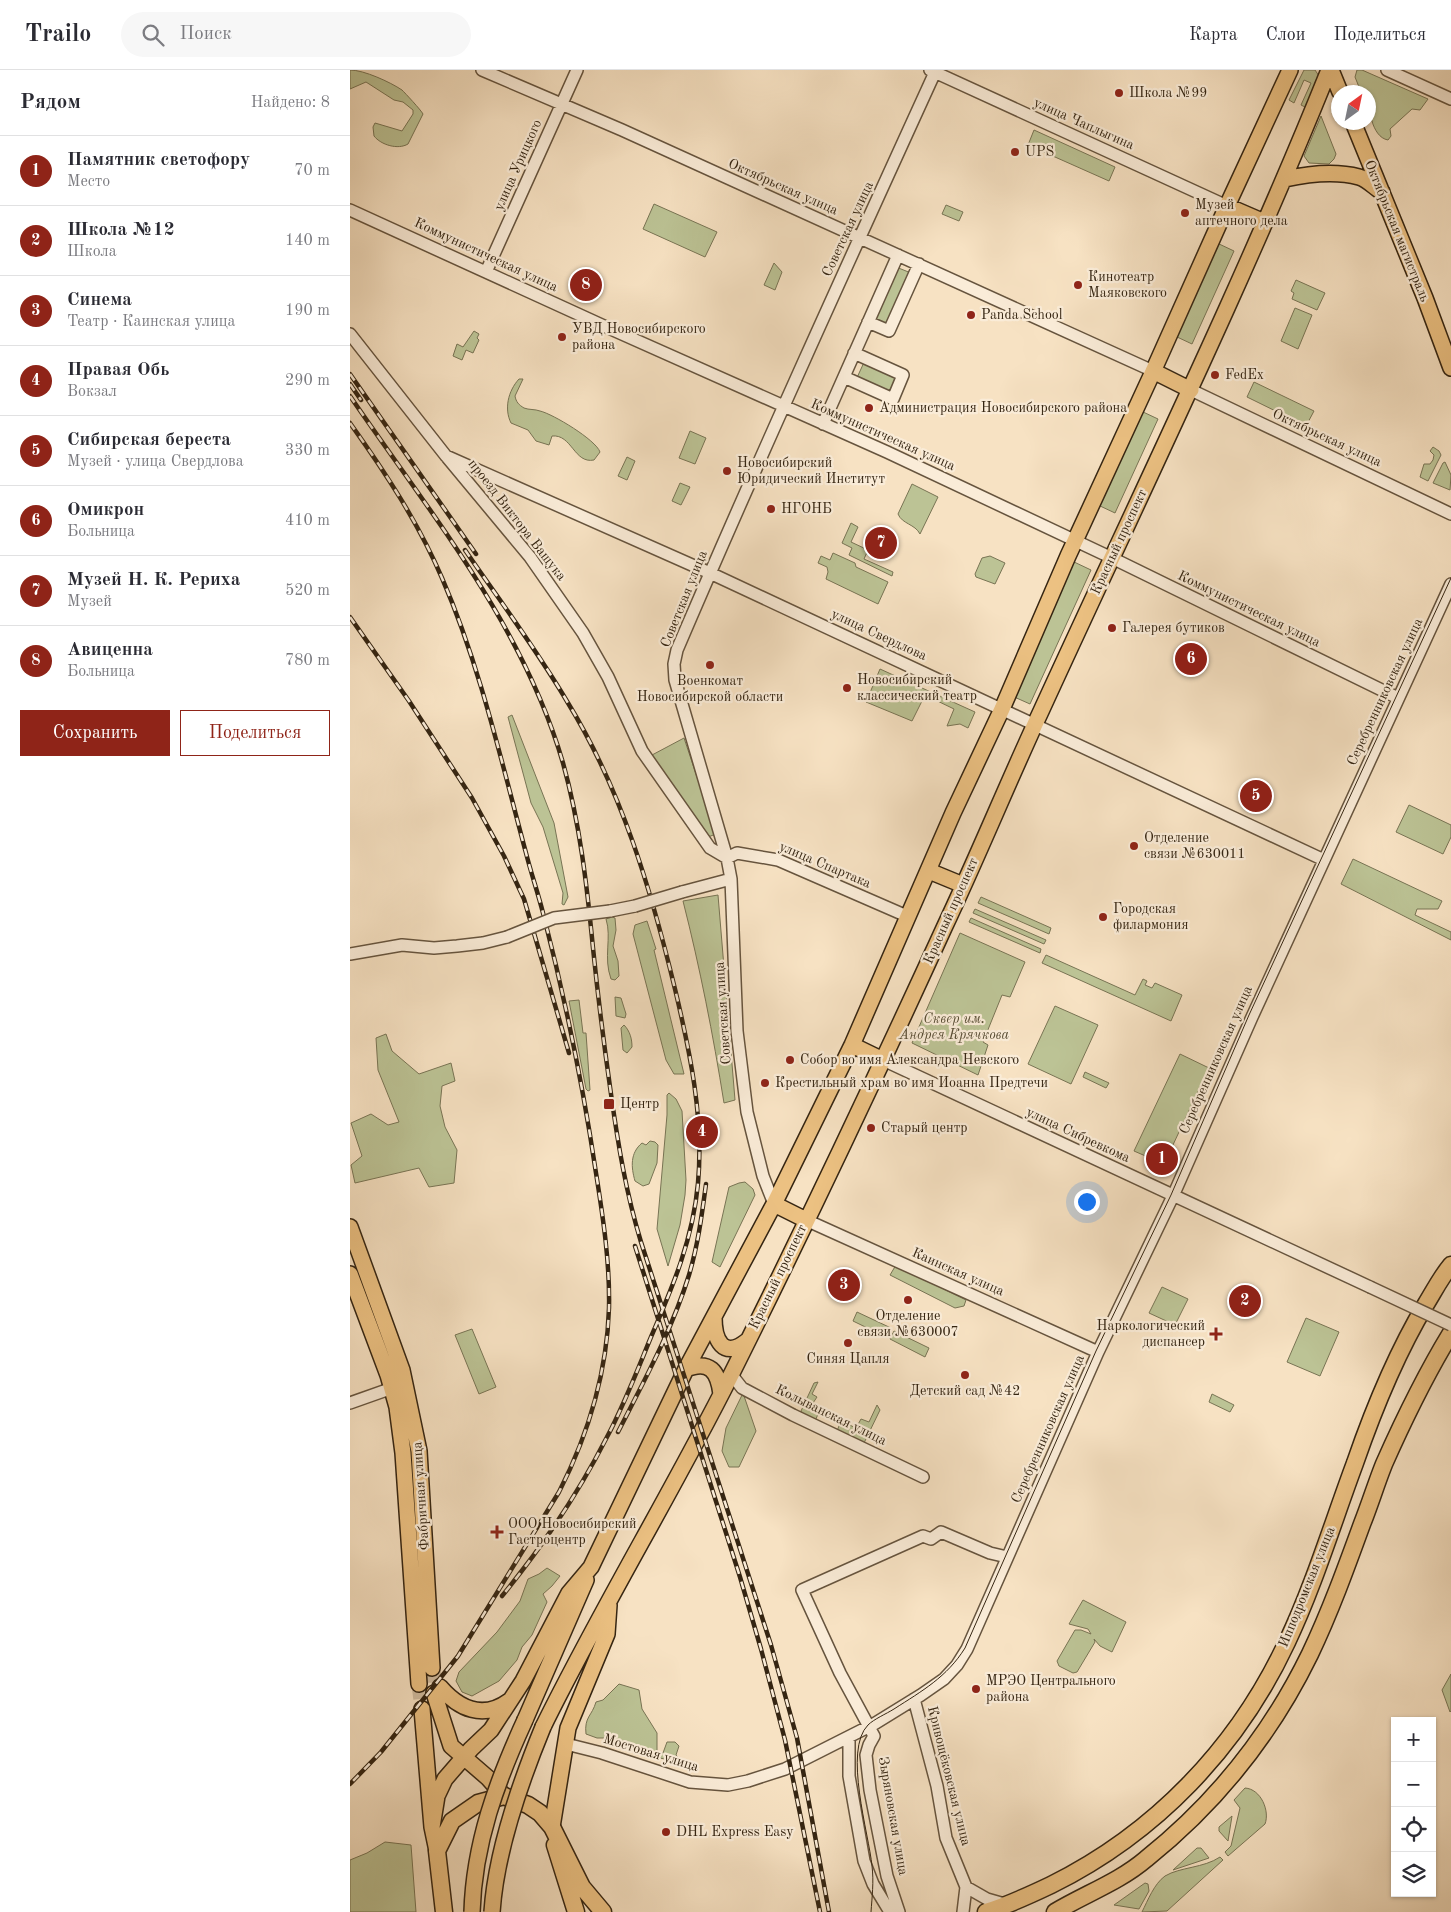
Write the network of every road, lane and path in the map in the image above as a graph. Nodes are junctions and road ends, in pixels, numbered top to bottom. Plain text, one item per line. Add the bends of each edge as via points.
1 (482, 70) edge
2 (577, 70) edge
3 (1290, 70) edge
4 (1330, 70) edge
5 (1387, 70) edge
6 (934, 71) edge
7 (1337, 85) edge
8 (1451, 99) edge
9 (562, 103) junction
10 (1356, 130) edge
11 (1285, 179) junction
12 (1382, 192) junction
13 (1226, 206) junction
14 (350, 210) edge
15 (1264, 222) junction
16 (861, 239) junction
17 (898, 255) junction
18 (919, 264) junction
19 (486, 272) junction
20 (868, 322) junction
21 (350, 334) edge
22 (854, 353) junction
23 (1451, 368) edge
24 (1153, 371) junction
25 (844, 377) junction
26 (1191, 390) junction
27 (783, 406) junction
28 (823, 424) junction
29 (446, 456) junction
30 (1451, 514) edge
31 (1075, 541) junction
32 (1112, 558) junction
33 (710, 573) junction
34 (1451, 584) edge
35 (1398, 698) junction
36 (1002, 708) junction
37 (1035, 724) junction
38 (727, 858) junction
39 (1324, 860) junction
40 (929, 870) junction
41 (731, 878) junction
42 (963, 885) junction
43 (909, 918) junction
44 (350, 954) edge
45 (852, 1045) junction
46 (882, 1060) junction
47 (1174, 1196) junction
48 (774, 1204) junction
49 (806, 1220) junction
50 (350, 1227) edge
51 (1451, 1266) edge
52 (350, 1274) edge
53 (714, 1317) junction
54 (1451, 1325) edge
55 (1451, 1333) edge
56 (748, 1341) junction
57 (1098, 1352) junction
58 (686, 1369) junction
59 (731, 1374) junction
60 (399, 1386) junction
61 (721, 1394) junction
62 (350, 1403) edge
63 (1357, 1455) junction
64 (1384, 1465) junction
65 (923, 1476) dead end
66 (1007, 1557) junction
67 (591, 1567) junction
68 (609, 1602) junction
69 (422, 1627) junction
70 (432, 1668) tunnel mouth
71 (419, 1684) tunnel mouth
72 (512, 1698) junction
73 (914, 1699) junction
74 (422, 1709) tunnel mouth
75 (870, 1727) junction
76 (849, 1737) junction
77 (566, 1744) junction
78 (463, 1757) junction
79 (784, 1769) joint
80 (1201, 1773) junction
81 (1219, 1791) junction
82 (504, 1796) junction
83 (432, 1826) junction
84 (552, 1827) junction
85 (437, 1851) junction
86 (966, 1887) junction
87 (1002, 1909) edge
88 (444, 1912) edge
89 (472, 1912) edge
90 (492, 1912) edge
91 (576, 1912) edge
92 (603, 1912) edge
93 (890, 1912) edge
94 (899, 1912) edge
95 (963, 1912) edge
96 (986, 1912) edge
97 (1055, 1912) edge

1 - 9 street, Октябрьская улица
2 - 9 street, улица Урицкого
3 - 13 main road
4 - 7 main road
4 - 11 main road, Красный проспект
5 - 8 street
6 - 13 street, улица Чаплыгина
6 - 16 street, Советская улица
9 - 16 street, Октябрьская улица
9 - 19 street, улица Урицкого
10 - 12 main road, Октябрьская магистраль
11 - 12 main road via 1332,174 1360,177
11 - 15 main road, Красный проспект
12 - 23 main road, Октябрьская магистраль
13 - 15 main road
13 - 24 main road
14 - 19 street, Коммунистическая улица
15 - 26 main road, Красный проспект
16 - 17 street, Октябрьская улица
16 - 27 street, Советская улица
17 - 18 street, Октябрьская улица
17 - 20 street
18 - 20 street via 889,331
18 - 24 street, Октябрьская улица
19 - 27 street, Коммунистическая улица
20 - 22 street
21 - 29 street, проезд Виктора Ващука
22 - 25 street
22 - 25 street via 903,375 893,399
24 - 26 main road
24 - 31 main road
25 - 28 street
26 - 30 street, Октябрьская улица
26 - 32 main road, Красный проспект
27 - 28 street, Коммунистическая улица
27 - 33 street, Советская улица
28 - 31 street, Коммунистическая улица
29 - 33 street, улица Свердлова
29 - 38 street, проезд Виктора Ващука via 530,556 583,633 608,677 642,751 710,848
31 - 32 street, Коммунистическая улица
31 - 36 main road
32 - 35 street, Коммунистическая улица
32 - 37 main road, Красный проспект
33 - 36 street, улица Свердлова
33 - 38 street, Советская улица via 674,664 675,680
34 - 35 street, Серебренниковская улица
35 - 39 street, Серебренниковская улица
36 - 37 street, улица Свердлова
36 - 40 main road
37 - 39 street, улица Свердлова
37 - 42 main road, Красный проспект
38 - 41 street, Советская улица
38 - 43 street, улица Спартака via 737,853 778,860
39 - 47 street, Серебренниковская улица
40 - 42 main road
40 - 43 main road
41 - 44 street, bridge via 635,906 554,918 483,943 434,948 402,945
41 - 48 street, Советская улица via 738,1040 747,1112 763,1176
42 - 46 main road, Красный проспект
43 - 45 main road
45 - 46 main road
45 - 48 main road
46 - 47 street, улица Сибревкома
46 - 49 main road, Красный проспект
47 - 54 street, улица Сибревкома, bridge
47 - 57 street, Серебренниковская улица
48 - 49 main road
48 - 53 main road
49 - 56 main road, Красный проспект
49 - 57 street, Каинская улица
50 - 60 main road, Фабричная улица
51 - 63 highway, Ипподромская улица via 1402,1346
52 - 60 main road, Фабричная улица
53 - 56 main road via 717,1342 734,1348
53 - 58 main road
55 - 64 highway, Ипподромская улица
56 - 59 main road, Красный проспект
57 - 66 street, Серебренниковская улица
58 - 61 main road via 706,1367 715,1372
58 - 67 main road
59 - 61 main road, Красный проспект
59 - 65 street, Колыванская улица via 742,1388
60 - 62 street
60 - 69 main road, Фабричная улица via 397,1407
61 - 68 main road, Красный проспект
63 - 64 highway
63 - 80 highway, Ипподромская улица via 1307,1596 1287,1642 1242,1720
64 - 81 highway, Ипподромская улица via 1309,1654 1255,1747
66 - 73 street, Серебренниковская улица via 957,1665 944,1680
66 - 75 street via 941,1532 931,1539 923,1536 802,1590 840,1673
67 - 72 main road via 569,1593
67 - 89 main road, bridge via 503,1768 483,1830
68 - 77 main road, Красный проспект via 608,1634 573,1712
68 - 90 main road, bridge via 571,1670 524,1774 494,1890
69 - 70 main road
69 - 71 main road
72 - 78 main road via 491,1730
72 - 78 main road via 500,1708 473,1710 437,1690 451,1746
73 - 75 street, Серебренниковская улица
73 - 86 street, Кривощёковская улица via 937,1786 946,1838
74 - 83 main road
75 - 76 street, Серебренниковская улица
75 - 94 street, Зыряновская улица via 874,1736 866,1755 870,1790 887,1876
76 - 79 street, Серебренниковская улица
76 - 93 street via 850,1776 864,1861
77 - 79 street, Мостовая улица via 709,1785 748,1781
77 - 84 main road, Красный проспект
78 - 82 main road via 494,1783
78 - 83 main road via 445,1779 437,1796
80 - 81 highway
80 - 87 highway, Ипподромская улица via 1135,1833 1106,1854
81 - 97 highway, Ипподромская улица via 1145,1861
82 - 84 highway via 528,1805
82 - 85 highway via 478,1803 452,1821
83 - 85 main road
84 - 91 highway via 555,1852
84 - 92 highway via 582,1887
85 - 88 highway
86 - 87 street
86 - 95 street
87 - 96 highway, Ипподромская улица

